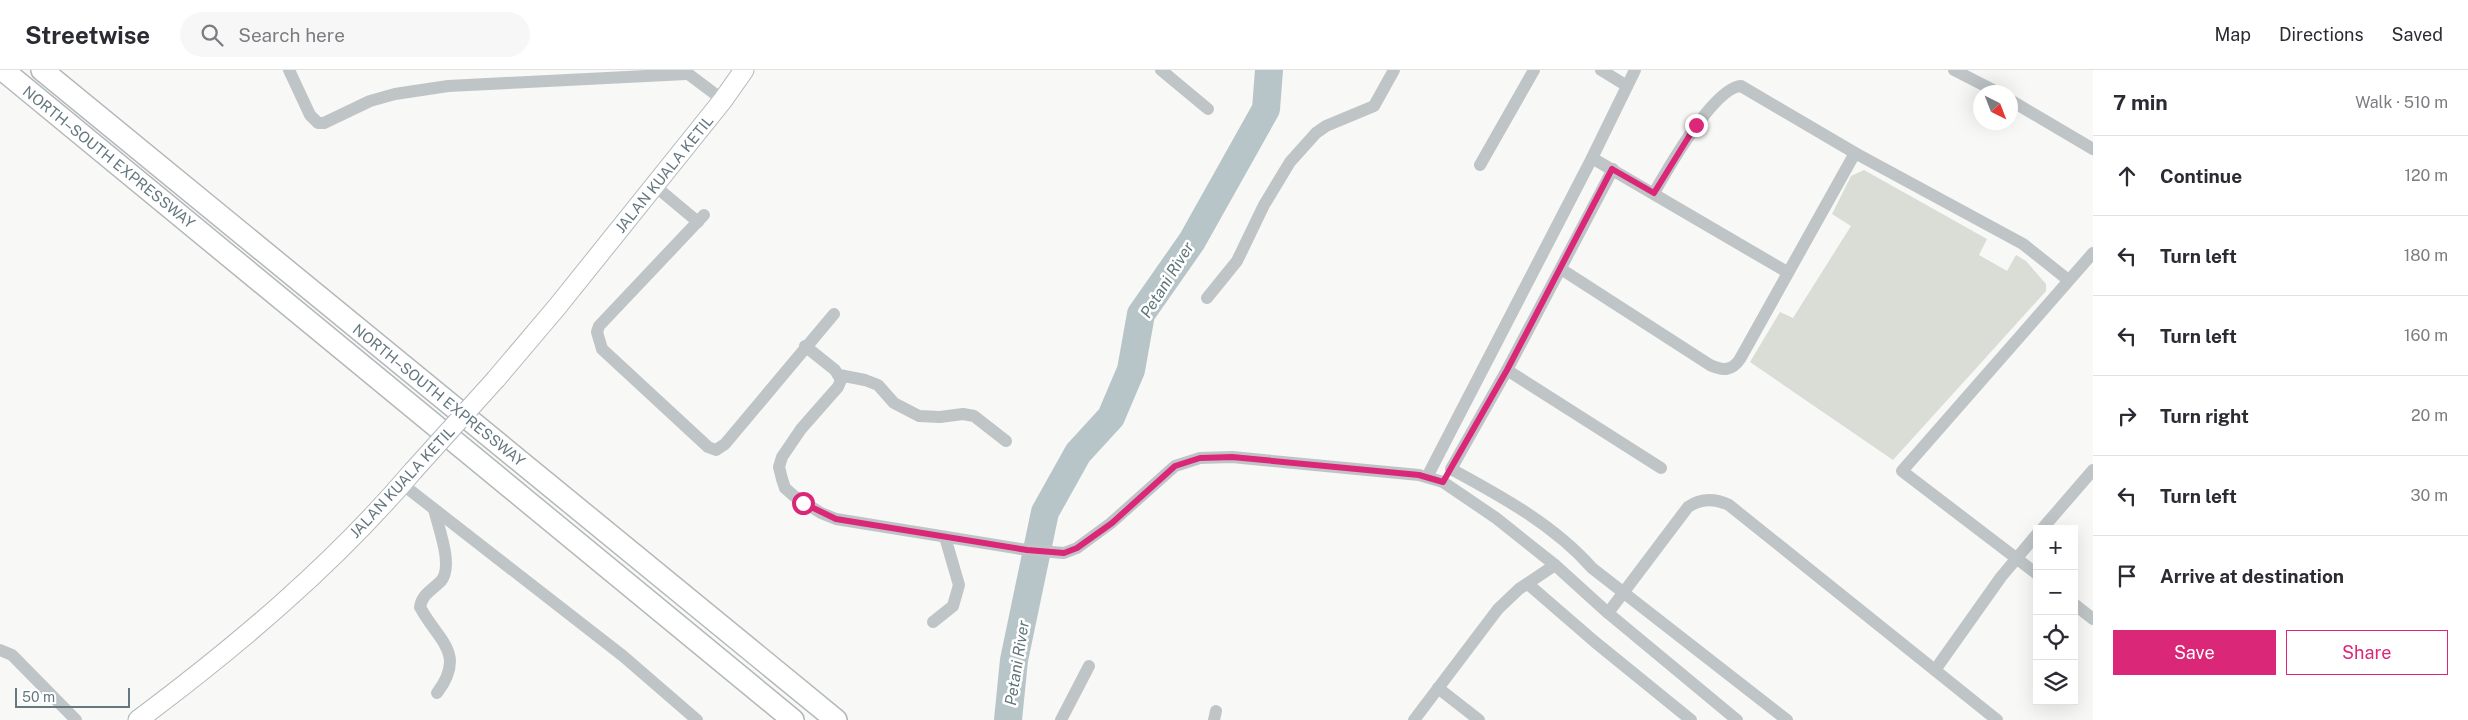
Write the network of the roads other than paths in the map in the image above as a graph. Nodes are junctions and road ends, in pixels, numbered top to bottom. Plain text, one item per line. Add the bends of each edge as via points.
1 (4, 70) edge
2 (42, 70) edge
3 (289, 70) edge
4 (744, 70) edge
5 (1161, 70) edge
6 (1394, 70) edge
7 (1534, 70) edge
8 (1601, 70) edge
9 (1635, 70) edge
10 (1954, 70) edge
11 (684, 72) edge
12 (1983, 85) edge
13 (1627, 86) junction
14 (723, 100) junction
15 (2018, 105) edge
16 (1208, 109) dead end
17 (2093, 149) edge
18 (1855, 153) junction
19 (1592, 158) junction
20 (1480, 165) dead end
21 (1612, 169) junction
22 (655, 186) junction
23 (1654, 193) junction
24 (2093, 253) edge
25 (1561, 269) junction
26 (1786, 272) junction
27 (2068, 280) junction
28 (1208, 298) dead end
29 (834, 314) dead end
30 (805, 346) junction
31 (1507, 370) junction
32 (839, 376) junction
33 (1006, 442) dead end
34 (1661, 468) dead end
35 (1451, 469) junction
36 (2093, 470) edge
37 (1427, 477) junction
38 (407, 478) junction
39 (1443, 482) junction
40 (434, 509) junction
41 (2045, 525) edge
42 (945, 537) junction
43 (2033, 539) edge
44 (2016, 558) junction
45 (1555, 565) junction
46 (2033, 571) edge
47 (1528, 584) junction
48 (1624, 592) junction
49 (2078, 607) edge
50 (1608, 613) junction
51 (2093, 619) edge
52 (933, 622) dead end
53 (0, 650) edge
54 (1089, 666) dead end
55 (1935, 670) junction
56 (1438, 688) junction
57 (437, 693) dead end
58 (76, 720) edge
59 (138, 720) edge
60 (697, 720) edge
61 (793, 720) edge
62 (836, 720) edge
63 (1061, 720) edge
64 (1414, 720) edge
65 (1479, 720) edge
66 (1692, 720) edge
67 (1737, 720) edge
68 (1787, 720) edge
69 (1997, 720) edge

1 - 61 highway, NORTH–SOUTH EXPRESSWAY
2 - 62 highway, NORTH–SOUTH EXPRESSWAY
3 - 11 street via 310,115 324,124 370,100 448,86
4 - 14 main road, JALAN KUALA KETIL
5 - 16 street
6 - 28 street via 1374,106 1321,130 1290,162 1264,205 1238,261
7 - 20 street
8 - 13 street
9 - 13 street
10 - 12 street
11 - 14 street
13 - 19 street
14 - 22 main road, JALAN KUALA KETIL
15 - 17 street
18 - 23 street via 1736,86 1696,125
18 - 26 street
18 - 27 street via 2023,244
19 - 21 street
19 - 37 street
21 - 23 street
21 - 25 street
22 - 30 street via 701,218 599,326 597,338 602,349 708,448 716,450
22 - 38 main road, JALAN KUALA KETIL, bridge via 496,379
23 - 26 street
24 - 27 street
25 - 26 street via 1720,370 1732,368 1740,358
25 - 31 street
27 - 44 street via 1902,471
29 - 30 street
30 - 32 street
31 - 34 street
31 - 35 street
32 - 33 street via 878,385 894,403 919,416 974,416
32 - 42 street via 838,387 788,445 782,457 779,467 785,488 803,503 836,519
35 - 39 street
35 - 48 street via 1568,542 1592,568
36 - 41 street
37 - 39 street
37 - 42 street via 1232,457 1200,458 1175,466 1112,523 1077,548 1064,553
38 - 40 street
38 - 59 main road, JALAN KUALA KETIL via 309,580 196,676
39 - 45 street via 1496,518
40 - 57 street via 446,566 441,580 426,594 420,608 451,655 447,680
40 - 60 street via 624,656
42 - 52 street via 959,585 953,606
43 - 44 street
44 - 46 street
44 - 55 street
45 - 47 street
45 - 50 street
47 - 56 street via 1498,609
47 - 66 street
48 - 50 street
48 - 55 street via 1688,507 1702,500 1716,500 1728,505
48 - 68 street
49 - 51 street
50 - 67 street
53 - 58 street via 12,655
54 - 63 street
55 - 69 street
56 - 64 street
56 - 65 street

